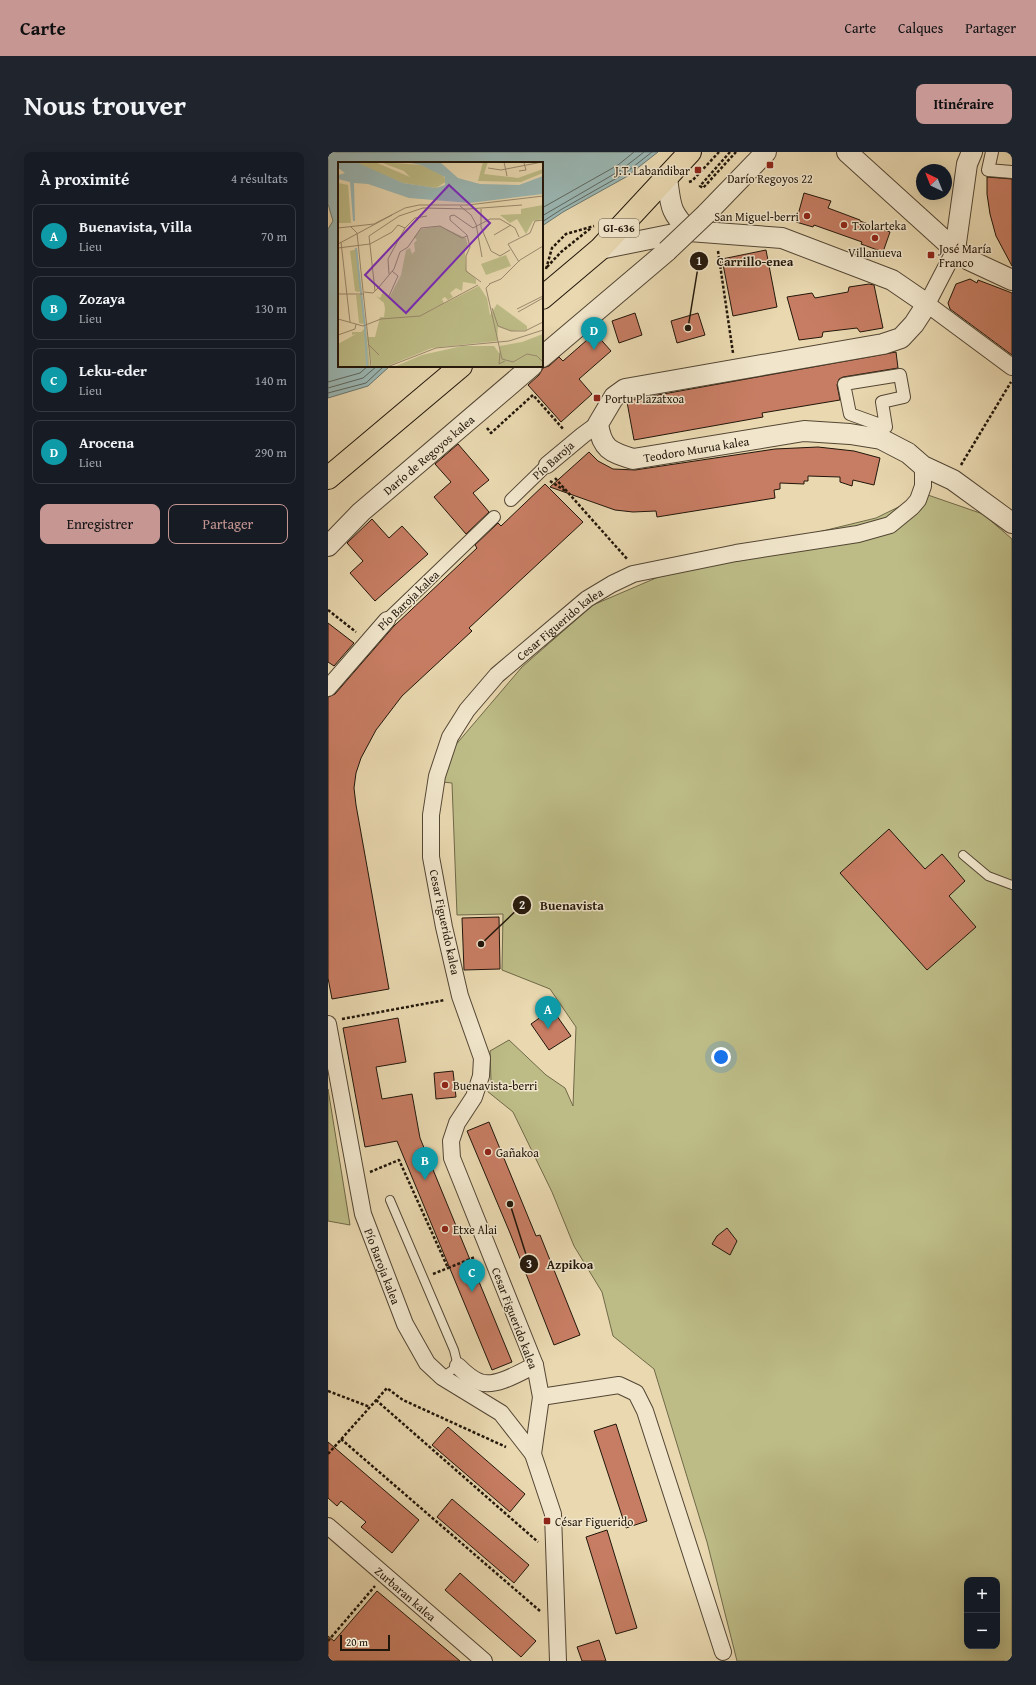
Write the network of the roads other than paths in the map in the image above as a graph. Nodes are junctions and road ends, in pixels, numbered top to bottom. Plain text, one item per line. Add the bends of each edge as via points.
1 (690, 152) edge
2 (766, 152) edge
3 (847, 152) edge
4 (972, 152) edge
5 (992, 152) edge
6 (1012, 172) edge
7 (666, 178) junction
8 (689, 231) junction
9 (600, 249) junction
10 (955, 250) junction
11 (1012, 280) edge
12 (543, 297) edge
13 (927, 304) junction
14 (543, 356) edge
15 (460, 367) edge
16 (531, 367) edge
17 (1012, 367) edge
18 (850, 414) joint
19 (598, 424) junction
20 (547, 465) joint
21 (923, 466) junction
22 (328, 478) edge
23 (511, 500) dead end
24 (494, 517) dead end
25 (1012, 523) edge
26 (328, 546) edge
27 (387, 620) joint
28 (328, 688) edge
29 (963, 855) dead end
30 (1012, 885) edge
31 (335, 1022) edge
32 (390, 1200) dead end
33 (535, 1365) junction
34 (458, 1366) junction
35 (442, 1377) junction
36 (541, 1397) junction
37 (534, 1454) junction
38 (328, 1526) edge
39 (723, 1652) dead end
40 (484, 1661) edge
41 (558, 1661) edge

1 - 7 main road, GI-636
2 - 14 street, bridge via 667,251
3 - 10 street
4 - 10 street via 967,164
5 - 6 street via 988,170
7 - 8 street via 671,207 676,218
7 - 9 main road, GI-636
8 - 9 street
8 - 13 street via 782,238 892,280
9 - 12 main road, GI-636
10 - 11 street via 969,260
10 - 13 street
13 - 17 street
13 - 19 street via 901,338 883,344 625,389 614,397
15 - 22 main road
16 - 26 street, Darío de Regoyos kalea via 361,512
18 - 18 street via 844,384 900,374 904,397 882,402 886,427
19 - 20 street, Pío Baroja
19 - 21 street, Teodoro Murua kalea via 601,438 614,453 633,459 804,431 882,439 908,453
20 - 23 street, Pío Baroja
21 - 25 street, Teodoro Murua kalea via 952,480
21 - 33 street, Cesar Figuerido kalea via 923,486 918,500 890,524 858,534 736,553 633,574 612,584 587,599 497,675 467,710 450,738 437,776 431,815 431,857 460,996 482,1058 481,1076 474,1097 457,1123 452,1141 452,1158
24 - 27 street, Pío Baroja kalea
27 - 28 street, Pío Baroja kalea
29 - 30 lane via 988,876
31 - 35 street, Pío Baroja kalea via 363,1214 405,1324 427,1363
32 - 34 lane via 454,1350
33 - 34 street via 492,1384 472,1378
33 - 36 street, Cesar Figuerido kalea
34 - 35 lane
35 - 37 street, Pío Baroja kalea via 501,1413
36 - 37 street, Cesar Figuerido kalea
36 - 39 street via 619,1385 636,1393 647,1418
37 - 41 street, Cesar Figuerido kalea via 553,1514
38 - 40 street, Zurbaran kalea

